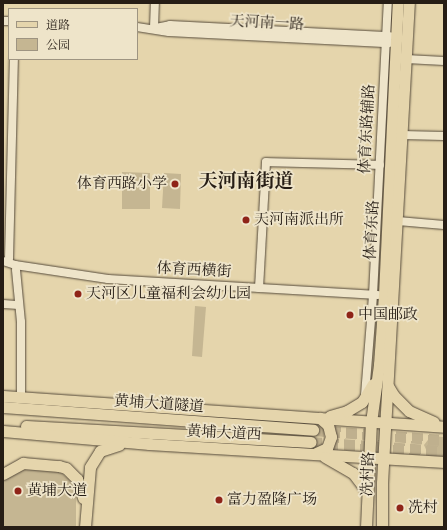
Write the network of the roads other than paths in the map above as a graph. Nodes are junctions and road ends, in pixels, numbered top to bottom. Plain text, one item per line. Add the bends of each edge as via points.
1 (155, 3) edge
2 (388, 3) edge
3 (398, 3) edge
4 (409, 3) edge
5 (138, 27) edge
6 (154, 28) junction
7 (391, 39) junction
8 (406, 59) junction
9 (14, 60) edge
10 (444, 60) edge
11 (402, 135) junction
12 (444, 136) edge
13 (380, 165) junction
14 (398, 222) junction
15 (444, 224) edge
16 (6, 260) edge
17 (16, 270) dead end
18 (259, 288) junction
19 (379, 295) junction
20 (3, 304) edge
21 (19, 305) junction
22 (379, 365) junction
23 (388, 385) junction
24 (3, 396) edge
25 (21, 397) junction
26 (365, 400) junction
27 (3, 407) edge
28 (320, 418) junction
29 (370, 422) junction
30 (385, 423) junction
31 (3, 425) edge
32 (444, 426) edge
33 (313, 430) tunnel mouth
34 (3, 431) edge
35 (311, 442) tunnel mouth
36 (149, 444) junction
37 (315, 453) junction
38 (369, 457) junction
39 (383, 458) junction
40 (444, 462) edge
41 (3, 474) edge
42 (366, 490) junction
43 (85, 524) edge
44 (366, 527) edge
45 (382, 527) edge

1 - 6 street
2 - 7 street, 体育东路辅路
3 - 7 main road, 体育东路
4 - 8 main road, 体育东路
5 - 6 street, 天河南一路
6 - 7 street, 天河南一路 via 169,32
7 - 13 street, 体育东路辅路
7 - 19 main road, 体育东路
8 - 10 street
8 - 11 main road, 体育东路
9 - 16 street
11 - 12 street
11 - 14 main road, 体育东路
13 - 18 street via 266,162
13 - 19 street, 体育东路辅路
14 - 15 street
14 - 23 main road, 体育东路
16 - 18 street, 体育西横街 via 15,265 108,279
17 - 21 street
18 - 19 street, 体育西横街
19 - 22 main road, 体育东路
19 - 26 street, 体育东路辅路
20 - 21 street
21 - 25 street
22 - 26 main road
22 - 29 main road, 体育东路
23 - 30 main road, 体育东路
23 - 32 main road via 394,396 409,411
24 - 25 main road, 黄埔大道西
25 - 28 main road, 黄埔大道西
26 - 28 main road via 347,411
27 - 33 main road, 黄埔大道隧道
28 - 29 main road, 黄埔大道西
28 - 37 main road via 328,425 331,437 327,448
29 - 30 main road, 黄埔大道西
29 - 38 main road, 体育东路
30 - 32 main road, 黄埔大道西
30 - 39 main road, 冼村路
31 - 35 main road, 黄埔大道隧道
34 - 36 main road, 黄埔大道西
36 - 37 main road, 黄埔大道西
36 - 43 main road via 112,446 96,456 89,475
37 - 38 main road, 黄埔大道西
37 - 42 main road via 342,465 353,473
38 - 39 main road, 黄埔大道西
38 - 42 main road, 冼村路
39 - 40 main road, 黄埔大道西
39 - 45 main road, 冼村路
41 - 43 main road via 23,463 51,464 66,468 81,486
42 - 44 main road, 冼村路

